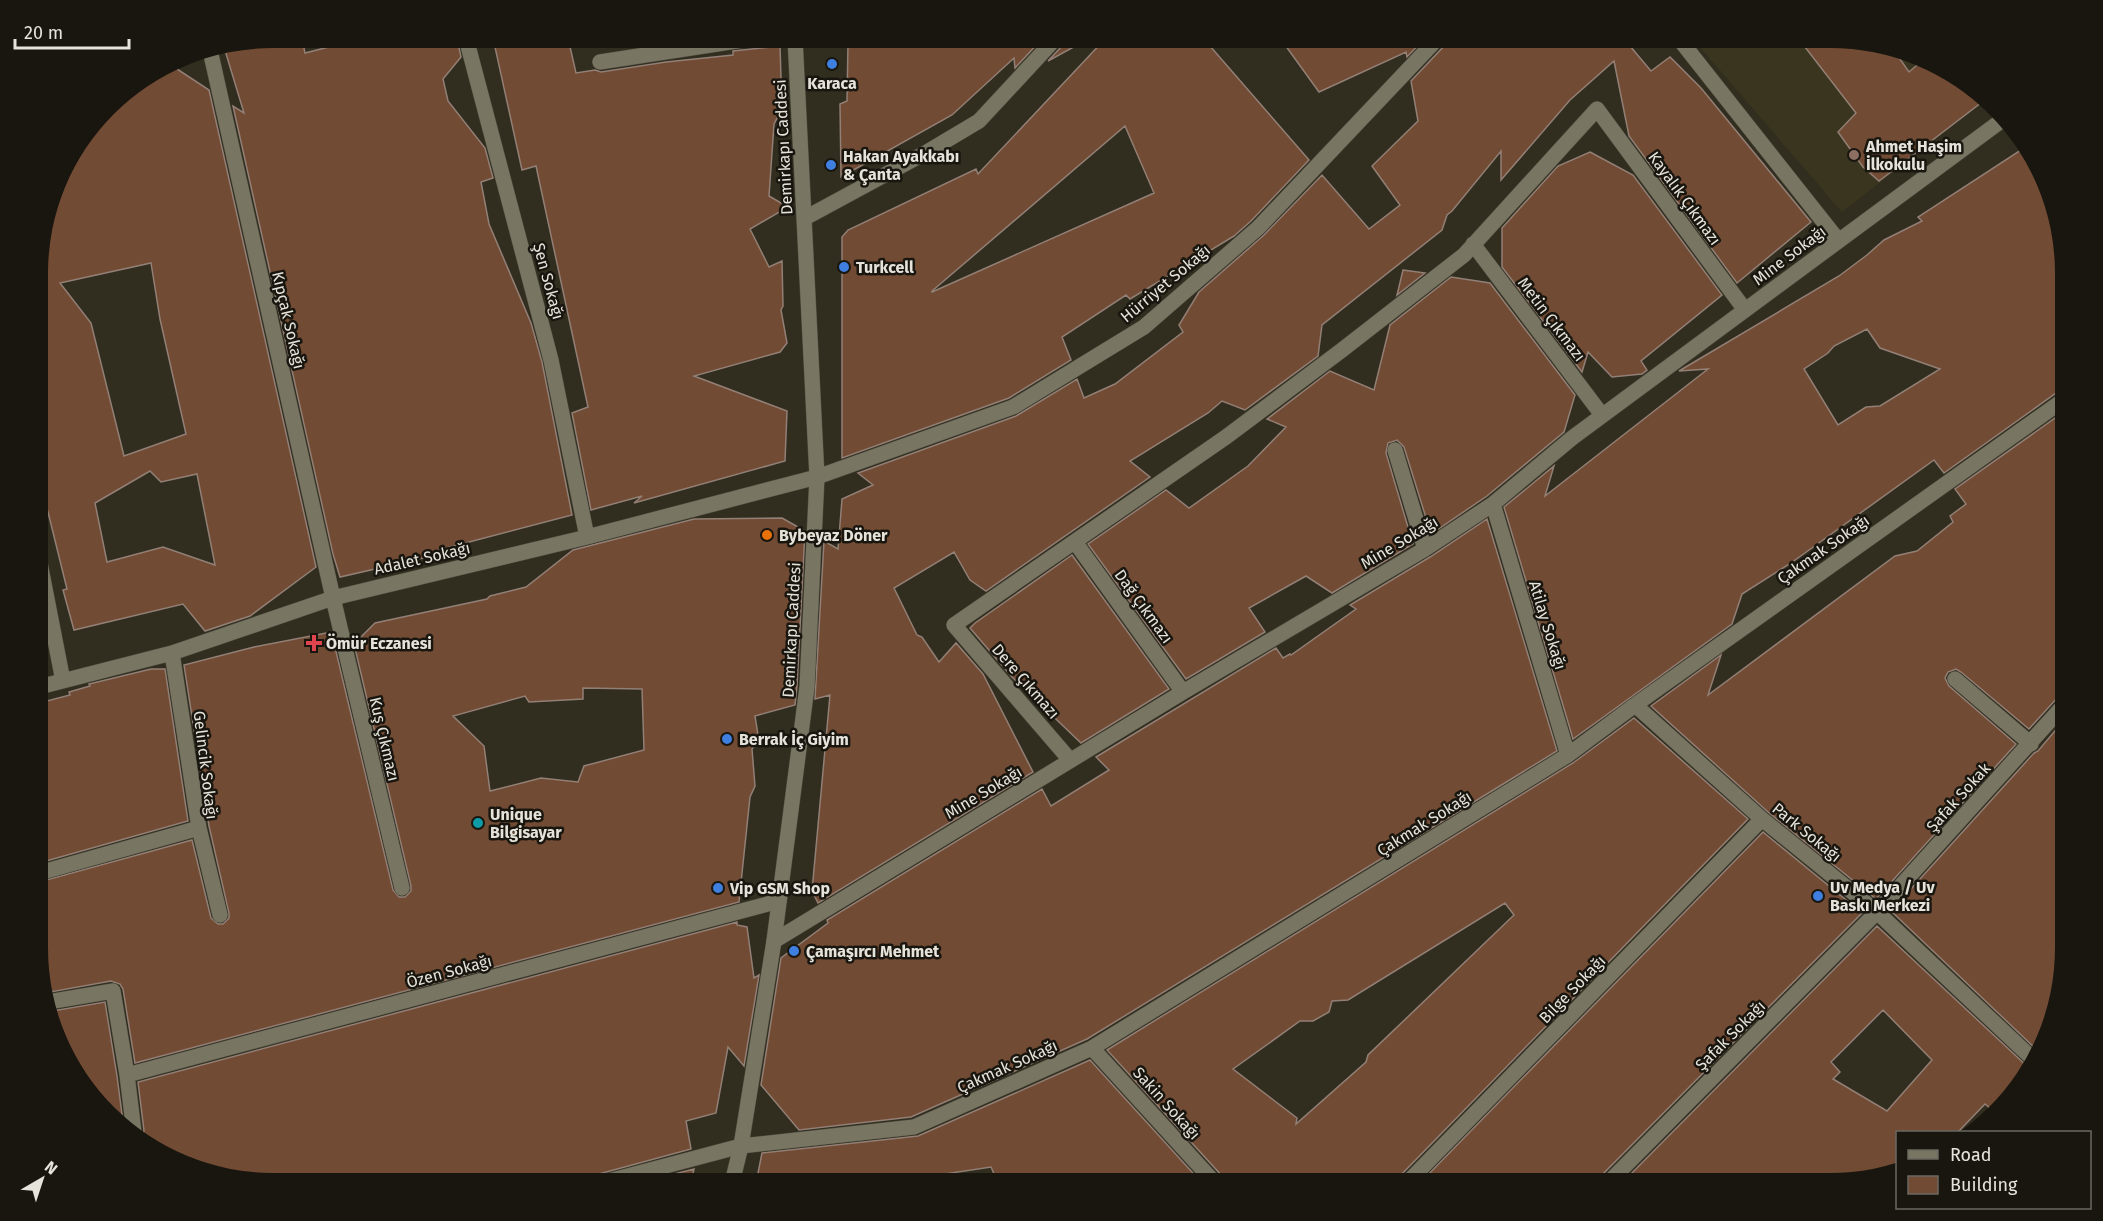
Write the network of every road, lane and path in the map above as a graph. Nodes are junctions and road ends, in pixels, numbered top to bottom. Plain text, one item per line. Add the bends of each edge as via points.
1 (469, 48) edge
2 (691, 48) edge
3 (796, 48) edge
4 (1047, 48) edge
5 (1429, 48) edge
6 (1686, 48) edge
7 (212, 57) edge
8 (600, 62) dead end
9 (1998, 124) edge
10 (805, 218) junction
11 (1838, 240) junction
12 (1473, 244) junction
13 (1745, 310) junction
14 (2055, 406) edge
15 (1602, 415) junction
16 (1395, 450) dead end
17 (817, 477) junction
18 (1493, 504) junction
19 (587, 537) junction
20 (1075, 542) junction
21 (1425, 549) junction
22 (333, 598) junction
23 (48, 604) edge
24 (172, 652) junction
25 (1955, 679) dead end
26 (63, 681) junction
27 (48, 685) edge
28 (1183, 692) junction
29 (1635, 705) junction
30 (2055, 716) edge
31 (2031, 744) junction
32 (1568, 755) junction
33 (1070, 760) junction
34 (1762, 819) junction
35 (199, 828) junction
36 (48, 870) edge
37 (402, 888) dead end
38 (779, 901) junction
39 (1877, 912) junction
40 (220, 915) dead end
41 (774, 940) junction
42 (55, 1001) edge
43 (1092, 1048) junction
44 (2028, 1055) edge
45 (127, 1075) junction
46 (133, 1124) edge
47 (741, 1146) junction
48 (639, 1173) edge
49 (734, 1173) edge
50 (1206, 1173) edge
51 (1417, 1173) edge
52 (1618, 1173) edge

1 - 19 street, Şen Sokağı via 551,360
2 - 8 street
3 - 10 street, Demirkapı Caddesi
4 - 10 street via 979,121
5 - 17 street, Hürriyet Sokağı via 1258,228 1144,327 1014,406
6 - 11 street
7 - 22 street, Kıpçak Sokağı
9 - 11 street, Mine Sokağı
10 - 17 street, Demirkapı Caddesi
11 - 13 street, Mine Sokağı
12 - 13 street, Kayalık Çıkmazı via 1597,109
12 - 15 street, Metin Çıkmazı
12 - 20 street via 1307,377
13 - 15 street, Mine Sokağı
14 - 29 street, Çakmak Sokağı
15 - 18 street, Mine Sokağı
16 - 21 street
17 - 19 street, Adalet Sokağı
17 - 38 street, Demirkapı Caddesi via 807,687
18 - 21 street, Mine Sokağı
18 - 32 street, Atilay Sokağı
19 - 22 street, Adalet Sokağı
20 - 28 street, Dağ Çıkmazı
20 - 33 street, Dere Çıkmazı via 954,625
21 - 28 street, Mine Sokağı
22 - 24 street, Adalet Sokağı
22 - 37 street, Kuş Çıkmazı
23 - 26 street
24 - 26 street, Adalet Sokağı
24 - 35 street, Gelincik Sokağı
25 - 31 street
26 - 27 street, Adalet Sokağı
28 - 33 street, Mine Sokağı
29 - 32 street, Çakmak Sokağı
29 - 34 street, Park Sokağı
30 - 31 street, Şafak Sokak
31 - 39 street, Şafak Sokak
32 - 43 street, Çakmak Sokağı
33 - 41 street, Mine Sokağı
34 - 39 street, Park Sokağı
34 - 51 street, Bilge Sokağı
35 - 36 street, Gelincik Sokağı
35 - 40 street
38 - 41 street, Demirkapı Caddesi
38 - 45 street, Özen Sokağı
39 - 44 street, Park Sokağı
39 - 52 street, Şafak Sokağı
41 - 47 street, Demirkapı Caddesi
42 - 45 street via 112,991
43 - 47 street, Çakmak Sokağı via 914,1127
43 - 50 street, Sakin Sokağı
45 - 46 street
47 - 48 street, Çakmak Sokağı
47 - 49 street, Demirkapı Caddesi

